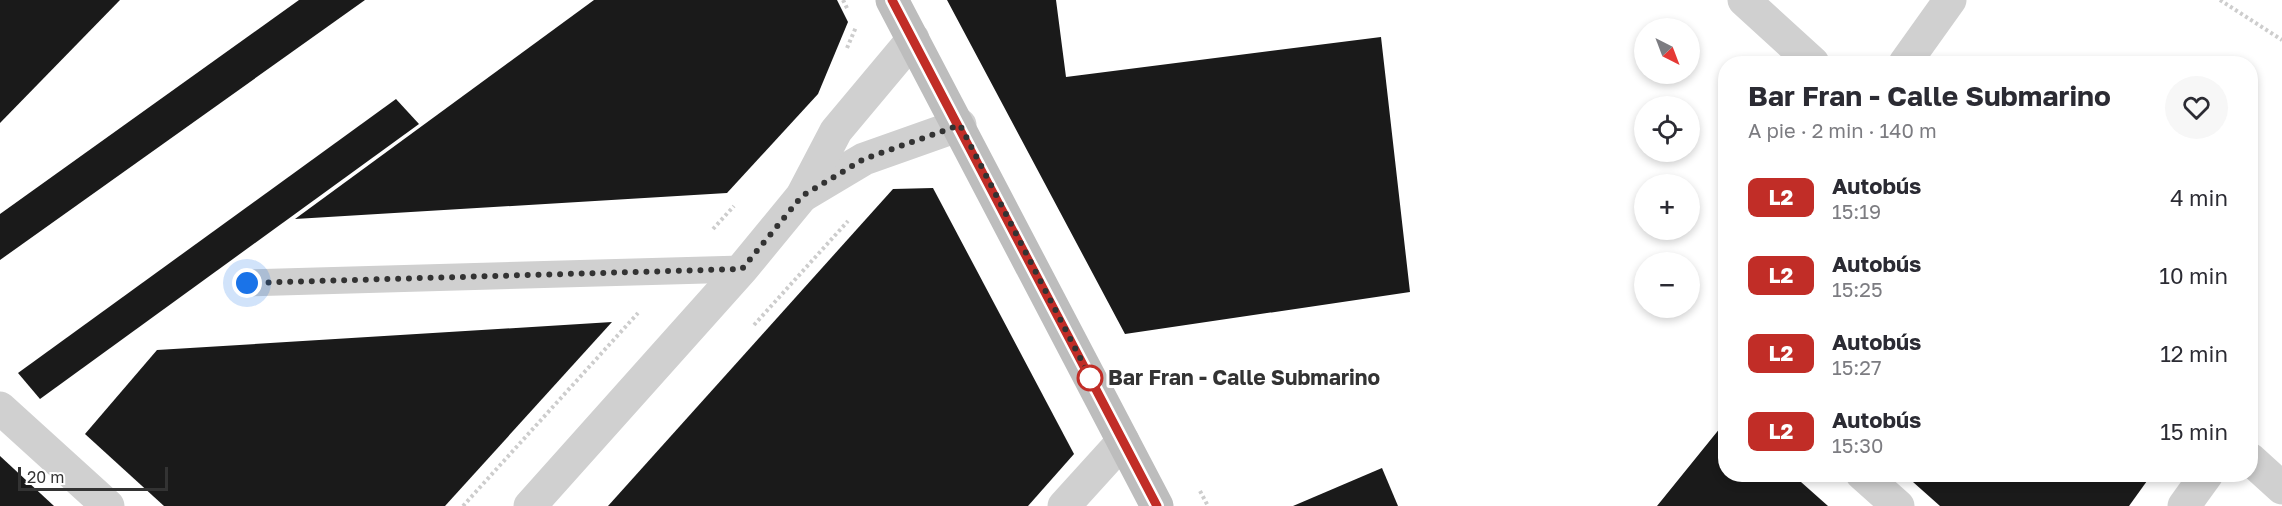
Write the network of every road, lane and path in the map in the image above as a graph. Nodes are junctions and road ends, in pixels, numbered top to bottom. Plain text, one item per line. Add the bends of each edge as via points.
1 (892, 0) edge
2 (1744, 0) edge
3 (1950, 0) edge
4 (2220, 0) edge
5 (913, 39) junction
6 (2282, 40) edge
7 (1805, 56) edge
8 (1910, 56) edge
9 (960, 125) junction
10 (802, 196) junction
11 (853, 215) dead end
12 (742, 269) junction
13 (247, 283) dead end
14 (750, 330) dead end
15 (0, 408) edge
16 (1123, 441) junction
17 (2258, 466) edge
18 (1871, 482) edge
19 (2282, 488) edge
20 (108, 506) edge
21 (530, 506) edge
22 (1064, 506) edge
23 (1157, 506) edge
24 (1898, 506) edge

1 - 5 main road
2 - 7 street
3 - 8 street
4 - 6 path
5 - 9 main road
5 - 10 street via 836,131
9 - 10 street via 864,159
9 - 16 main road
10 - 12 street
11 - 14 path
12 - 13 lane
12 - 21 street
15 - 20 street
16 - 22 street
16 - 23 main road
17 - 19 street
18 - 24 street

